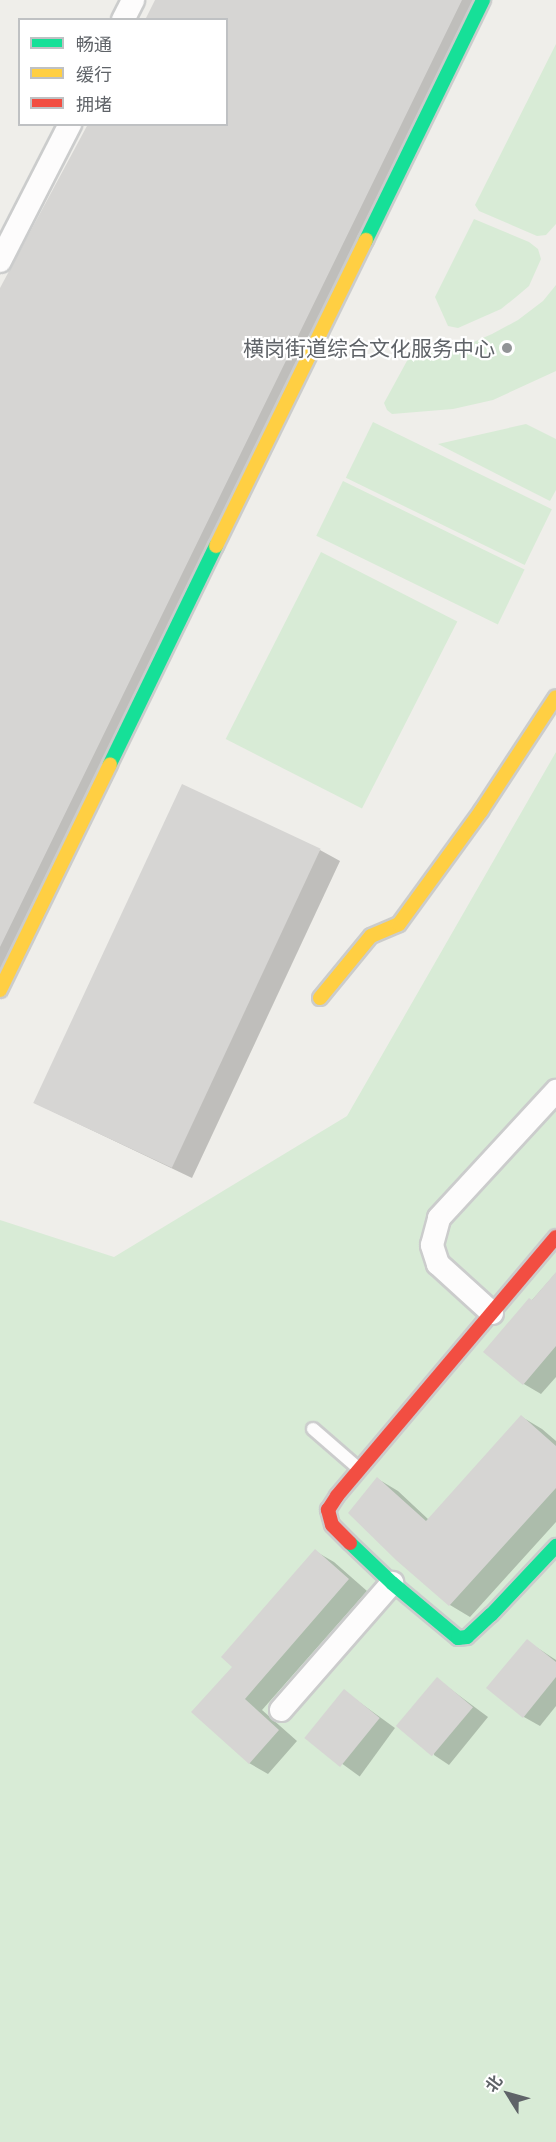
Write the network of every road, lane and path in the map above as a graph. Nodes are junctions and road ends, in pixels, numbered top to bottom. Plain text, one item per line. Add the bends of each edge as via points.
1 (133, 0) edge
2 (483, 0) edge
3 (124, 18) edge
4 (68, 126) edge
5 (0, 261) edge
6 (556, 697) edge
7 (0, 990) edge
8 (320, 998) dead end
9 (556, 1091) edge
10 (556, 1237) edge
11 (492, 1313) junction
12 (313, 1429) dead end
13 (359, 1469) junction
14 (556, 1546) edge
15 (392, 1583) junction
16 (281, 1710) dead end

1 - 3 street
2 - 7 street
4 - 5 street
6 - 8 street via 481,812 399,924 371,936
9 - 11 street via 439,1218 432,1245 438,1264
10 - 11 street
11 - 13 street
12 - 13 lane
13 - 15 street via 328,1510 332,1525
14 - 15 street via 467,1637 451,1634
15 - 16 street

